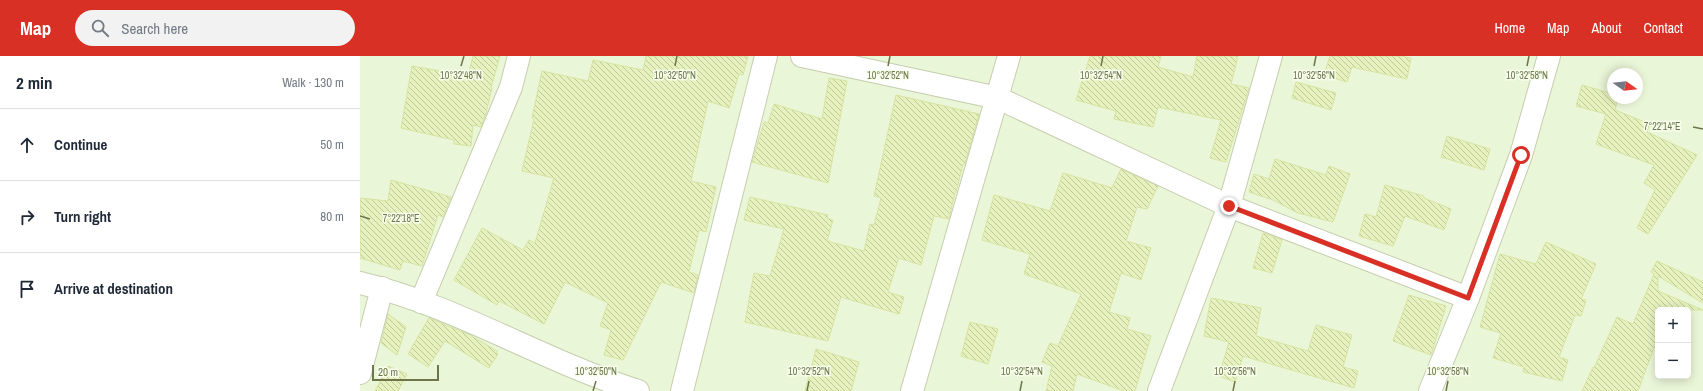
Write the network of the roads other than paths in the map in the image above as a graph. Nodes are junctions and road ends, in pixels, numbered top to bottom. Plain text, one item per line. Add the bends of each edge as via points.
1 (519, 56) edge
2 (766, 56) edge
3 (802, 56) edge
4 (1009, 56) edge
5 (1271, 56) edge
6 (1549, 56) edge
7 (998, 98) junction
8 (1229, 206) junction
9 (360, 282) edge
10 (382, 288) junction
11 (1468, 298) junction
12 (421, 302) junction
13 (360, 373) edge
14 (598, 385) edge
15 (638, 391) edge
16 (682, 391) edge
17 (912, 391) edge
18 (1159, 391) edge
19 (1430, 391) edge

1 - 12 street via 511,87
2 - 16 street
3 - 7 street
4 - 7 street
5 - 8 street
6 - 11 street via 1521,155
7 - 8 street
7 - 17 street
8 - 11 street
8 - 18 street
9 - 10 street
10 - 12 street
10 - 13 street
11 - 19 street
12 - 14 street
14 - 15 street

